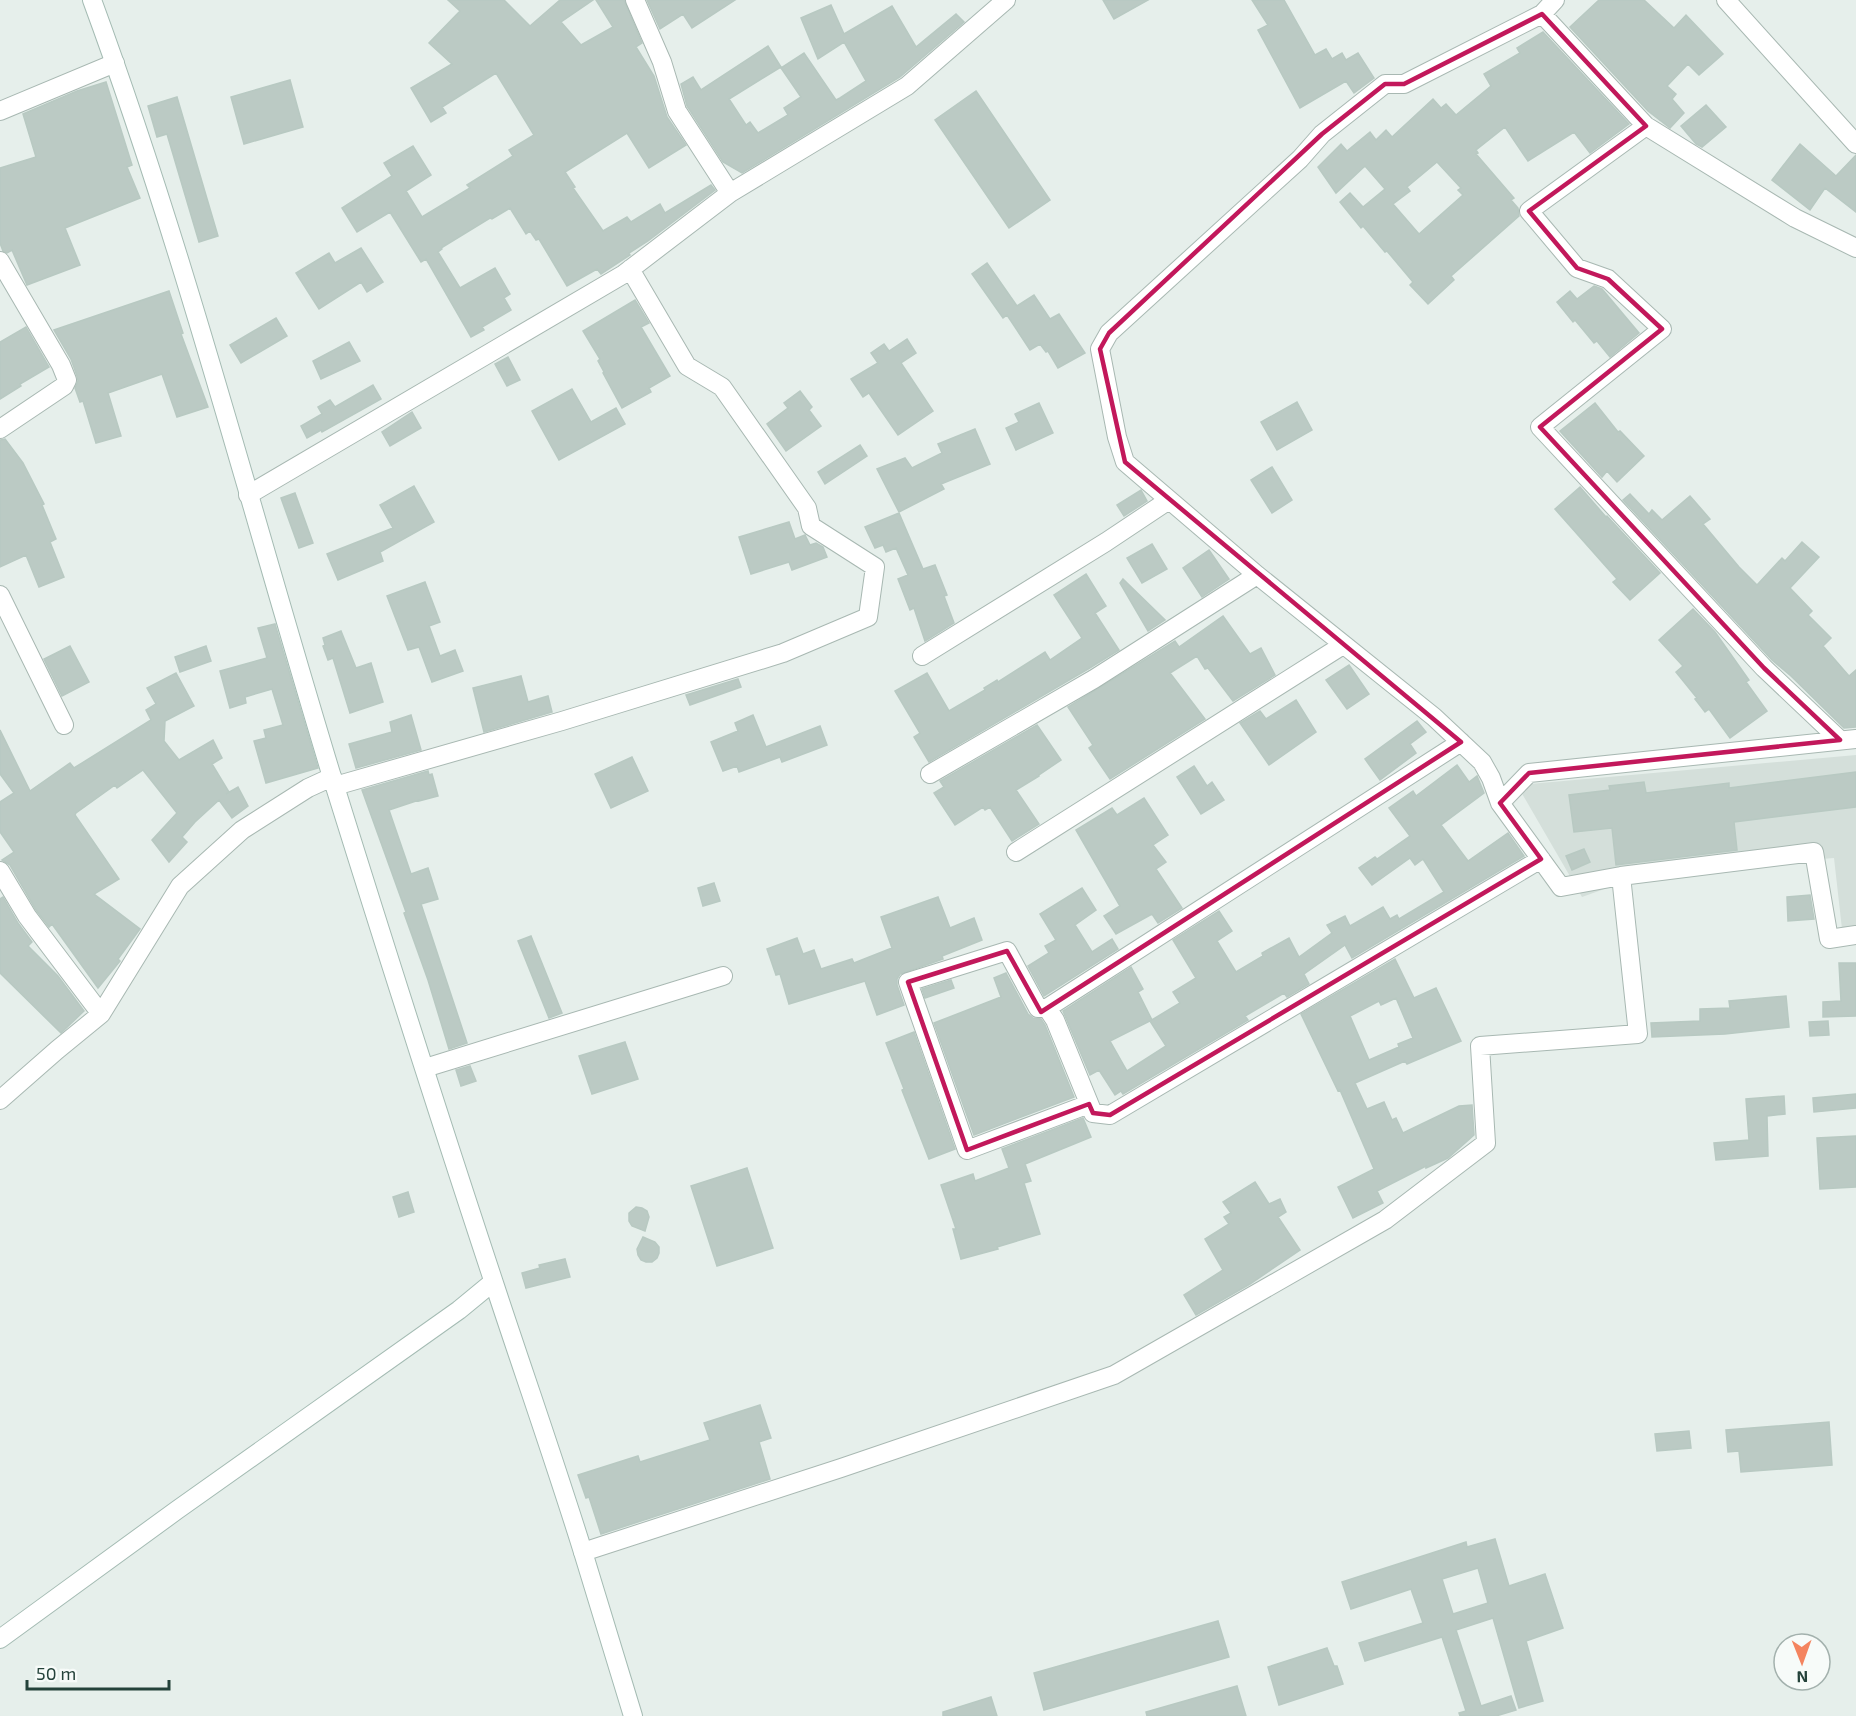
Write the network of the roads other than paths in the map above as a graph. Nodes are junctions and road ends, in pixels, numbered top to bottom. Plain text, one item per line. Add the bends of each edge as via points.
1 (92, 0) edge
2 (635, 0) edge
3 (1006, 0) edge
4 (1726, 0) edge
5 (1548, 7) edge
6 (115, 63) junction
7 (0, 111) edge
8 (1646, 126) junction
9 (1856, 144) edge
10 (730, 193) junction
11 (1855, 247) edge
12 (0, 261) edge
13 (630, 269) junction
14 (0, 429) edge
15 (248, 495) junction
16 (1169, 500) junction
17 (1257, 575) junction
18 (0, 595) edge
19 (1343, 645) junction
20 (922, 656) dead end
21 (64, 725) dead end
22 (1848, 739) edge
23 (1461, 742) junction
24 (930, 774) dead end
25 (334, 782) junction
26 (1500, 803) junction
27 (1016, 852) dead end
28 (1541, 859) junction
29 (0, 871) edge
30 (1621, 876) junction
31 (1856, 935) edge
32 (723, 976) dead end
33 (1047, 1008) junction
34 (101, 1014) junction
35 (425, 1068) junction
36 (0, 1100) edge
37 (1089, 1104) junction
38 (493, 1282) junction
39 (583, 1552) junction
40 (0, 1639) edge
41 (633, 1716) edge

1 - 6 street
2 - 10 street via 662,62 677,111
3 - 10 street via 907,86
4 - 9 street
5 - 8 street
5 - 16 street via 1404,84 1385,84 1322,134 1300,159 1109,333 1100,349 1125,462
6 - 7 street
6 - 15 street via 198,316
8 - 11 street via 1795,218
8 - 22 street via 1529,211 1577,268 1608,279 1662,329 1540,427 1764,668
10 - 13 street
12 - 14 street via 67,380 64,386
13 - 15 street
13 - 25 street via 687,366 722,387 807,508 812,526 875,567 868,618 783,653 562,721
15 - 25 street
16 - 17 street
16 - 20 street
17 - 19 street
17 - 24 street via 1094,679
18 - 21 street
19 - 23 street
19 - 27 street
22 - 26 street via 1529,773
23 - 26 street via 1482,762
23 - 33 street
25 - 34 street via 308,788 242,830 180,886
25 - 35 street
26 - 28 street
28 - 30 street via 1561,887
28 - 37 street via 1110,1116 1093,1113
29 - 34 street via 27,916
30 - 31 street via 1815,852 1829,939
30 - 39 street via 1638,1034 1480,1046 1486,1143 1384,1220 1114,1375
32 - 35 street
33 - 37 street
33 - 37 street via 1038,1008 1007,951 908,982 968,1150
34 - 36 street
35 - 38 street
38 - 39 street
38 - 40 street
39 - 41 street

